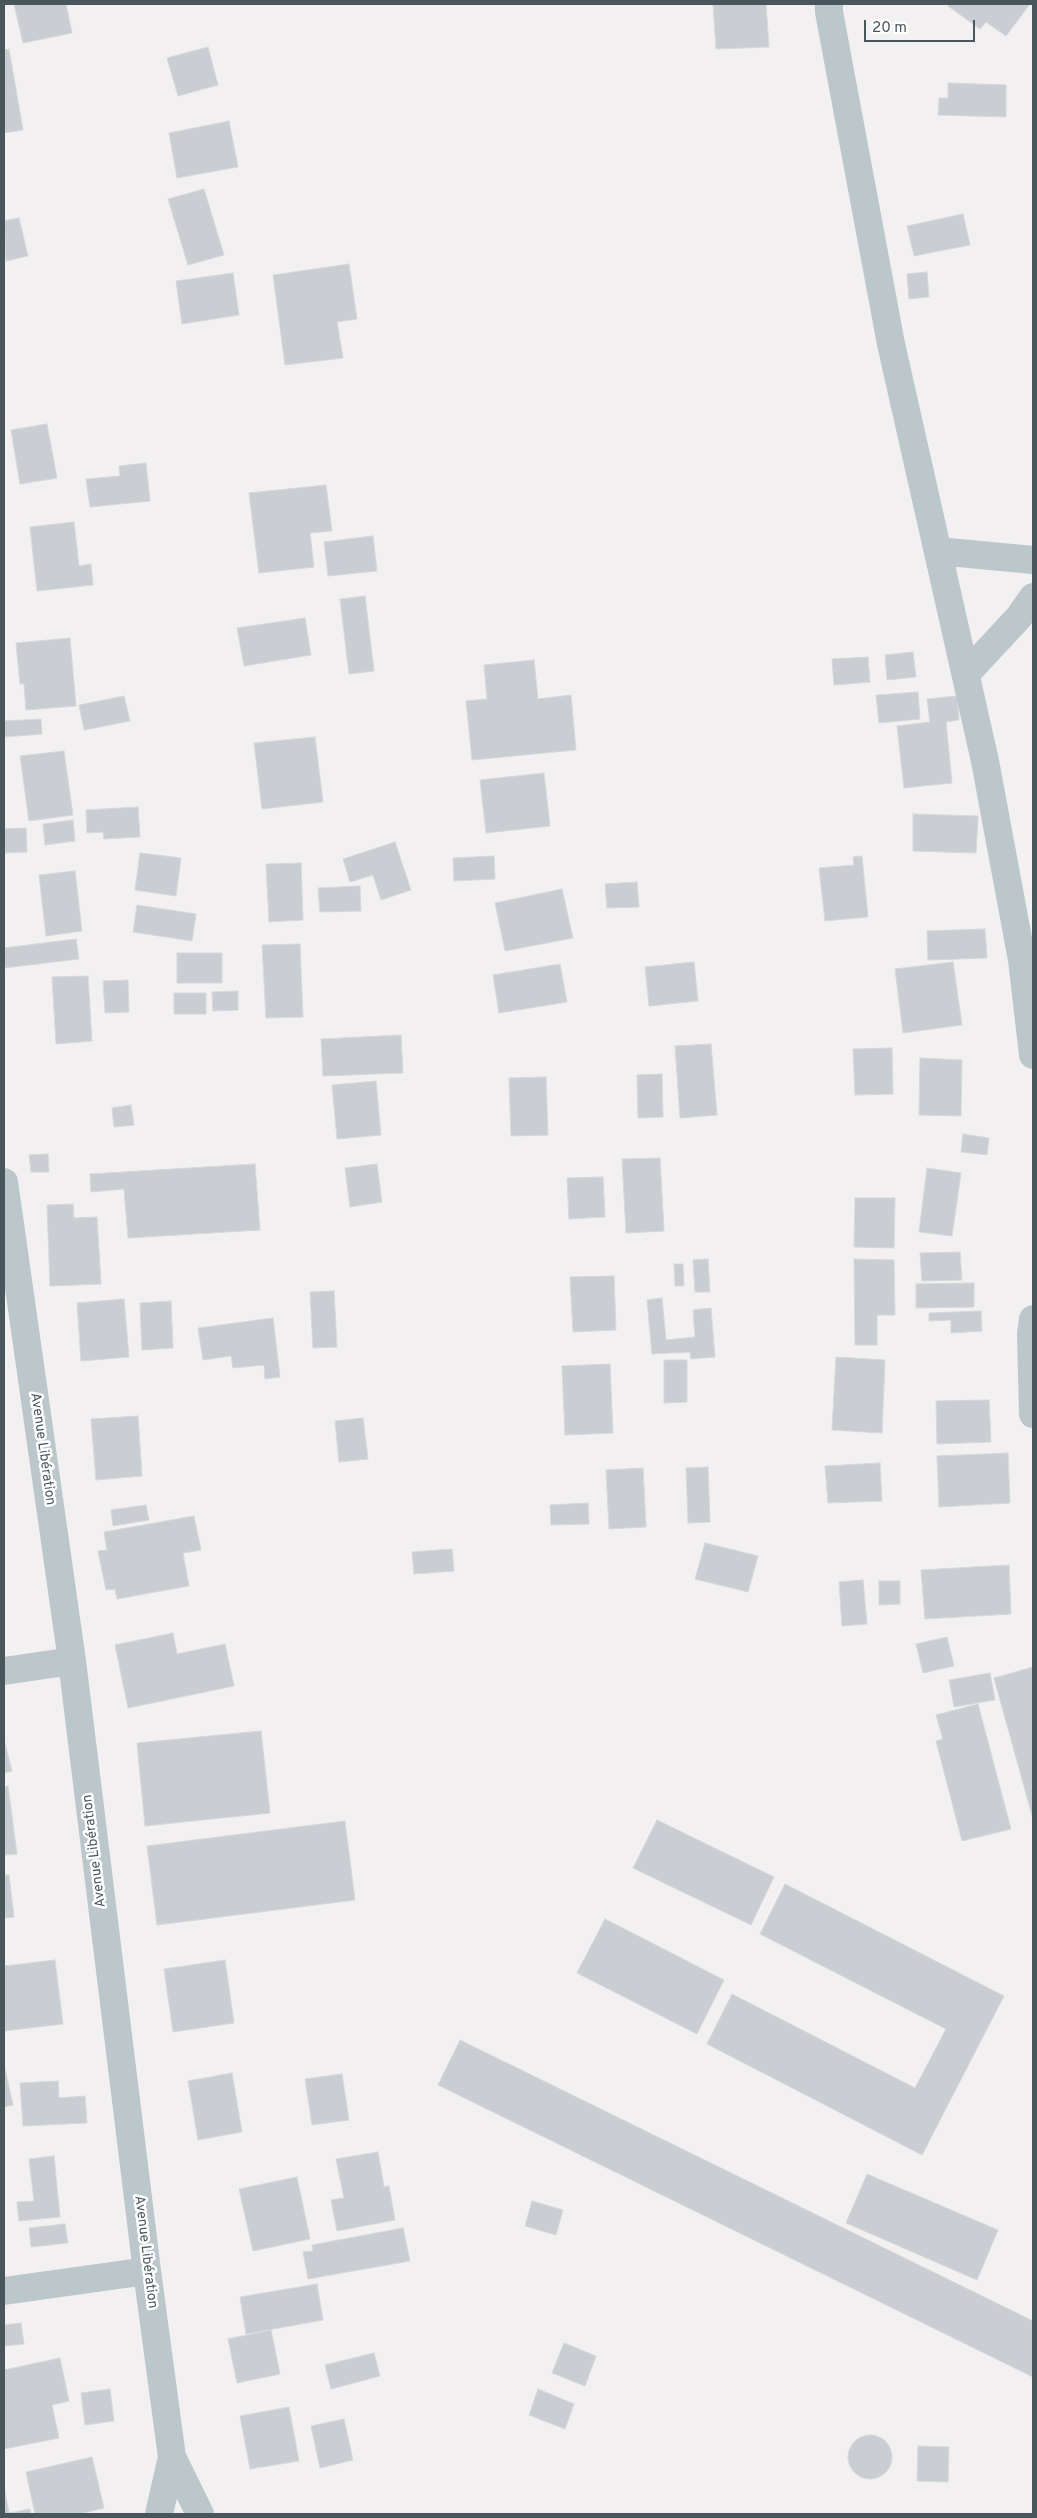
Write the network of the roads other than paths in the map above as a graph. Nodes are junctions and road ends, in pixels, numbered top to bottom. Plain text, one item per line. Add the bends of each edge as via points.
1 (829, 4) edge
2 (938, 551) junction
3 (1033, 560) edge
4 (1033, 597) edge
5 (966, 674) junction
6 (1033, 1055) edge
7 (4, 1182) edge
8 (1033, 1329) edge
9 (1033, 1414) edge
10 (72, 1661) junction
11 (4, 1672) edge
12 (147, 2271) junction
13 (4, 2291) edge
14 (172, 2457) junction
15 (159, 2514) edge
16 (200, 2514) edge

1 - 2 street via 890,344
2 - 3 street
2 - 5 street
4 - 5 street via 1019,617
5 - 6 street via 986,761 1022,960
7 - 10 street, Avenue Libération
8 - 9 street
10 - 11 street
10 - 12 street, Avenue Libération
12 - 13 street
12 - 14 street, Avenue Libération
14 - 15 street
14 - 16 street, Avenue Libération

